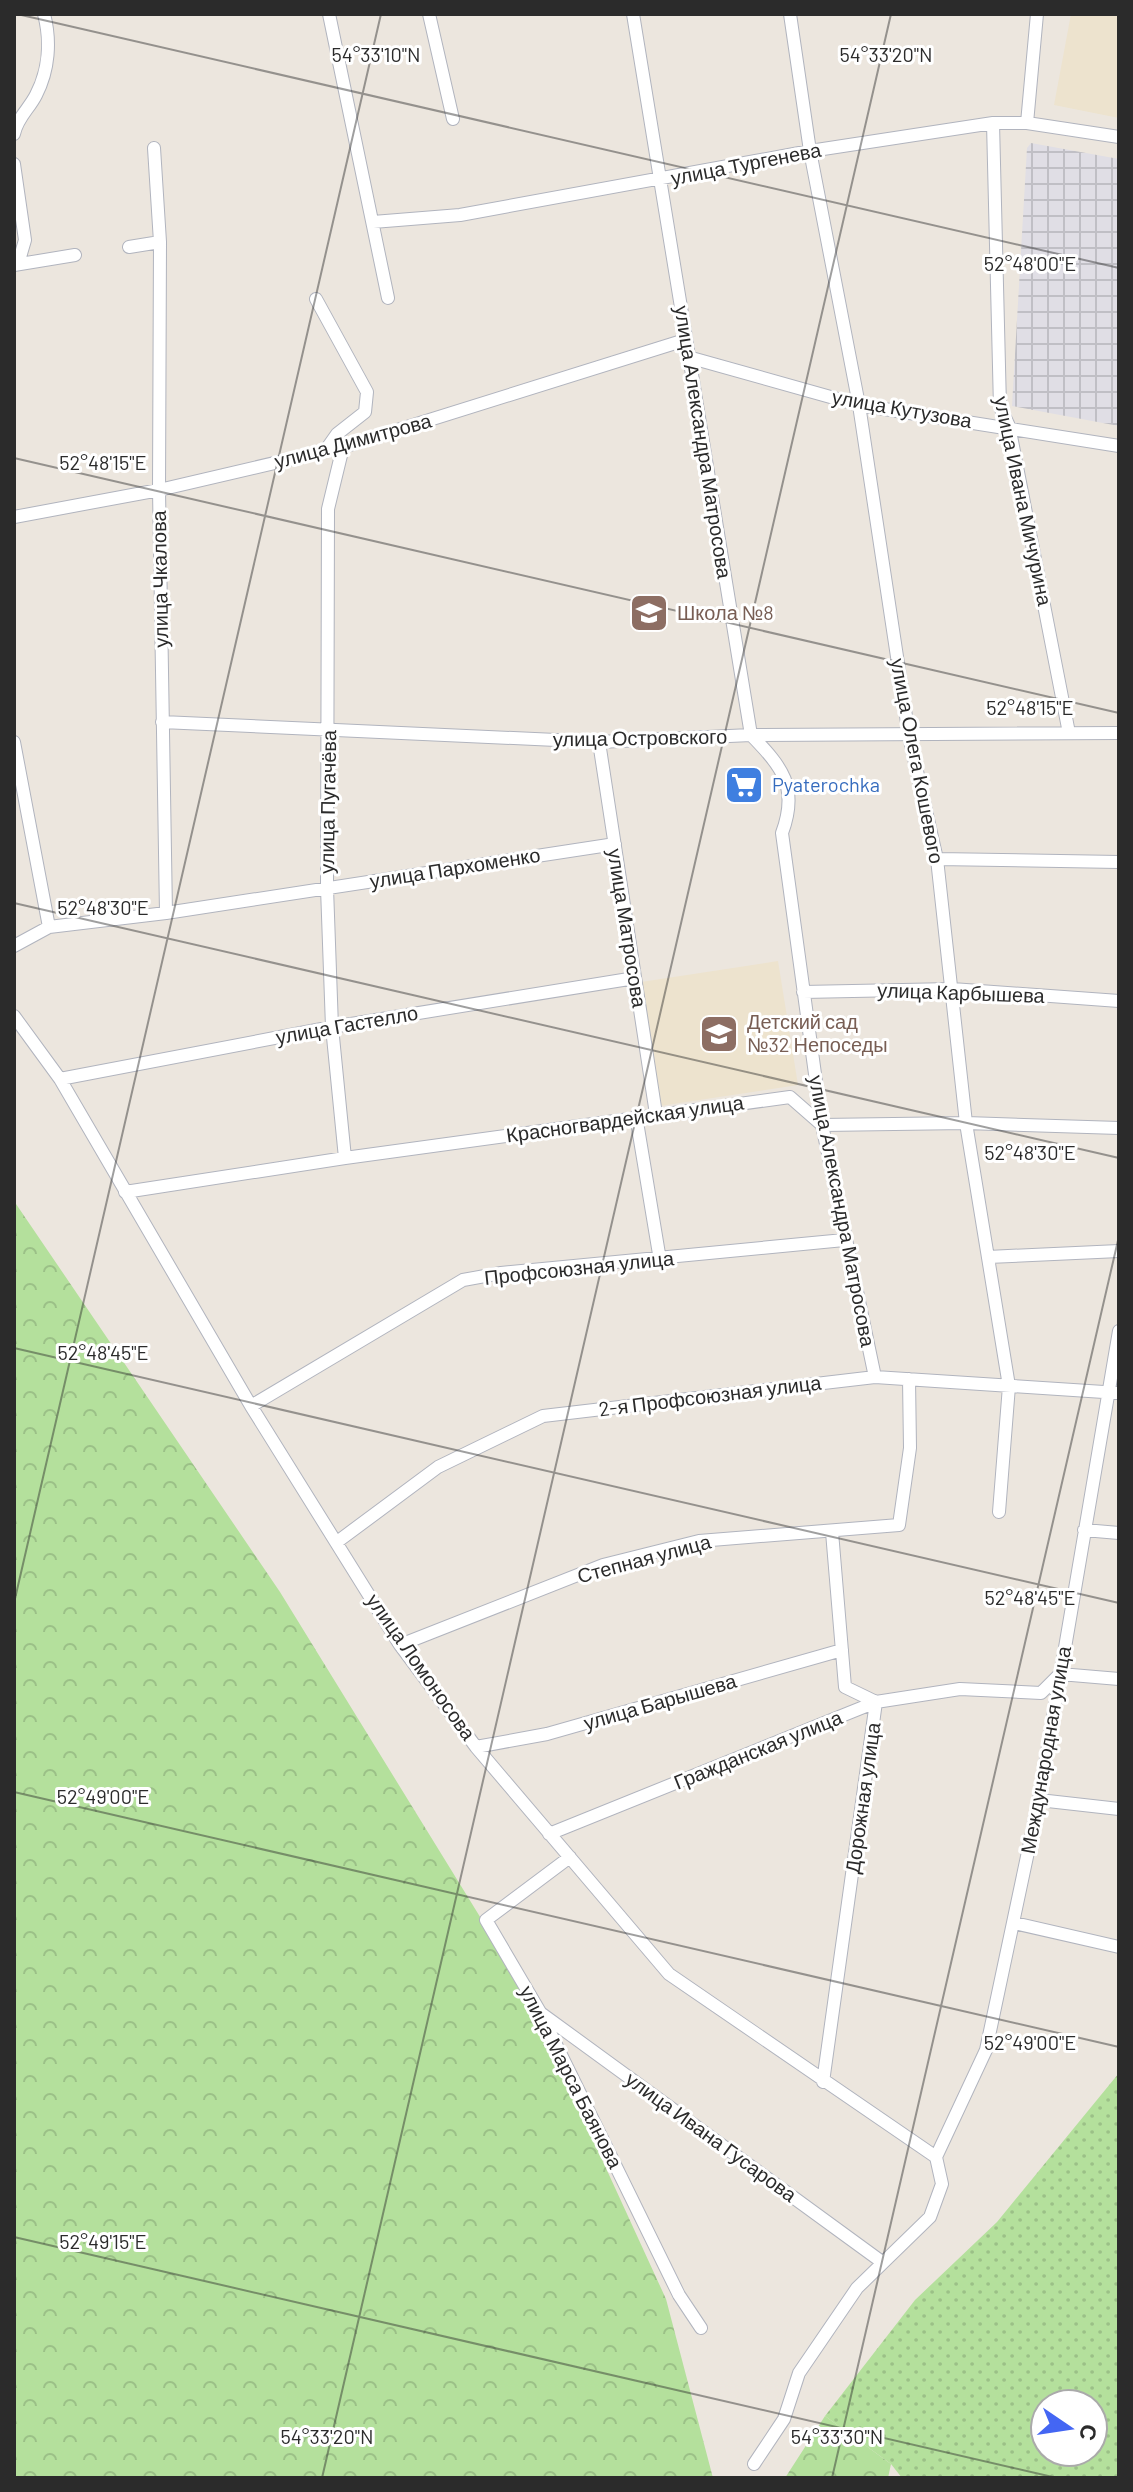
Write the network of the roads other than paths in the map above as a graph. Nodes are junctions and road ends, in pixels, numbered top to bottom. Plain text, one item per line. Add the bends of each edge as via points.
1 (44, 14) edge
2 (329, 14) edge
3 (429, 14) edge
4 (633, 14) edge
5 (790, 14) edge
6 (1036, 14) edge
7 (453, 119) dead end
8 (993, 123) junction
9 (1027, 123) junction
10 (14, 134) edge
11 (1119, 137) edge
12 (154, 148) dead end
13 (810, 151) junction
14 (14, 164) edge
15 (662, 180) junction
16 (373, 222) junction
17 (160, 242) junction
18 (129, 247) dead end
19 (75, 255) dead end
20 (16, 264) edge
21 (388, 298) dead end
22 (316, 299) dead end
23 (685, 340) junction
24 (688, 357) junction
25 (859, 405) junction
26 (1009, 426) junction
27 (1119, 446) edge
28 (343, 447) junction
29 (325, 451) junction
30 (159, 490) junction
31 (14, 517) edge
32 (162, 722) junction
33 (328, 730) junction
34 (1069, 733) junction
35 (1119, 733) edge
36 (751, 735) junction
37 (909, 736) junction
38 (14, 742) edge
39 (599, 742) junction
40 (615, 844) junction
41 (937, 859) junction
42 (1119, 862) edge
43 (327, 888) junction
44 (166, 913) junction
45 (49, 927) junction
46 (14, 946) edge
47 (635, 978) junction
48 (952, 989) junction
49 (803, 992) junction
50 (1119, 1001) edge
51 (14, 1016) edge
52 (332, 1027) junction
53 (60, 1079) junction
54 (656, 1114) junction
55 (636, 1116) junction
56 (966, 1123) junction
57 (822, 1125) junction
58 (1119, 1128) edge
59 (345, 1158) junction
60 (125, 1192) junction
61 (844, 1240) junction
62 (1119, 1251) edge
63 (988, 1257) junction
64 (660, 1260) junction
65 (1119, 1331) edge
66 (875, 1377) junction
67 (909, 1379) junction
68 (1009, 1386) junction
69 (1113, 1392) edge
70 (251, 1406) junction
71 (999, 1512) dead end
72 (1084, 1530) junction
73 (832, 1532) junction
74 (1119, 1533) edge
75 (337, 1542) junction
76 (400, 1645) junction
77 (842, 1650) junction
78 (1060, 1674) junction
79 (1119, 1679) edge
80 (876, 1702) junction
81 (476, 1747) junction
82 (1039, 1800) junction
83 (1119, 1809) edge
84 (549, 1834) junction
85 (570, 1857) junction
86 (1014, 1923) junction
87 (1119, 1947) edge
88 (540, 2012) junction
89 (823, 2082) junction
90 (936, 2157) junction
91 (882, 2262) junction
92 (701, 2328) dead end
93 (754, 2464) dead end

1 - 10 street via 47,65
2 - 16 street
3 - 7 street
4 - 15 street, улица Александра Матросова
5 - 13 street, улица Олега Кошевого
6 - 9 street
8 - 9 street, улица Тургенева
8 - 13 street, улица Тургенева
8 - 26 street, улица Ивана Мичурина via 1000,407
9 - 11 street, улица Тургенева
12 - 17 street, улица Чкалова
13 - 15 street, улица Тургенева
13 - 25 street, улица Олега Кошевого
14 - 20 street via 25,240
15 - 16 street, улица Тургенева via 460,215
15 - 23 street, улица Александра Матросова
16 - 21 street
17 - 18 street
17 - 30 street, улица Чкалова
19 - 20 street
22 - 29 street via 367,392 365,412
23 - 24 street, улица Александра Матросова
23 - 28 street, улица Димитрова
24 - 25 street, улица Кутузова
24 - 36 street, улица Александра Матросова
25 - 26 street, улица Кутузова
25 - 37 street, улица Олега Кошевого
26 - 27 street, улица Кутузова
26 - 34 street, улица Ивана Мичурина
28 - 29 street, улица Димитрова
28 - 33 street, улица Пугачёва via 328,509
29 - 30 street, улица Димитрова
30 - 31 street, улица Димитрова
30 - 32 street, улица Чкалова
32 - 33 street, улица Островского
32 - 44 street, улица Чкалова
33 - 39 street, улица Островского
33 - 43 street, улица Пугачёва
34 - 35 street, улица Островского
34 - 37 street, улица Островского
36 - 37 street, улица Островского
36 - 39 street, улица Островского
36 - 49 street, улица Александра Матросова via 782,767 791,809 782,833
37 - 41 street, улица Олега Кошевого
38 - 45 street
39 - 40 street, улица Матросова
40 - 43 street, улица Пархоменко
40 - 47 street, улица Матросова
41 - 42 street
41 - 48 street, улица Олега Кошевого
43 - 44 street, улица Пархоменко
43 - 52 street, улица Пугачёва
44 - 45 street, улица Пархоменко
45 - 46 street, улица Пархоменко
47 - 52 street, улица Гастелло
47 - 54 street, улица Матросова
48 - 49 street, улица Карбышева
48 - 50 street, улица Карбышева
48 - 56 street, улица Олега Кошевого
49 - 57 street, улица Александра Матросова
51 - 53 street, улица Ломоносова
52 - 53 street, улица Гастелло
52 - 59 street, улица Пугачёва
53 - 60 street, улица Ломоносова
54 - 55 street, Красногвардейская улица
54 - 57 street, Красногвардейская улица via 790,1097
55 - 59 street, Красногвардейская улица
55 - 64 street
56 - 57 street
56 - 58 street
56 - 63 street, улица Олега Кошевого
57 - 61 street, улица Александра Матросова
59 - 60 street, Красногвардейская улица
60 - 70 street, улица Ломоносова
61 - 64 street, Профсоюзная улица
61 - 66 street, улица Александра Матросова
62 - 63 street
63 - 68 street, улица Олега Кошевого
64 - 70 street, Профсоюзная улица via 463,1280
65 - 69 street, Международная улица
66 - 67 street, 2-я Профсоюзная улица
66 - 75 street, 2-я Профсоюзная улица via 543,1416 438,1467
67 - 68 street, 2-я Профсоюзная улица
67 - 73 street, Степная улица via 910,1448 899,1525
68 - 69 street, 2-я Профсоюзная улица
68 - 71 street, улица Олега Кошевого
69 - 72 street, Международная улица
70 - 75 street, улица Ломоносова
72 - 74 street
72 - 78 street, Международная улица
73 - 76 street, Степная улица via 699,1541 603,1565
73 - 77 street, Дорожная улица
75 - 76 street, улица Ломоносова
76 - 81 street, улица Ломоносова
77 - 80 street, Дорожная улица via 845,1687
77 - 81 street, улица Барышева via 547,1734
78 - 79 street
78 - 80 street, Гражданская улица via 1041,1693 960,1689
78 - 82 street, Международная улица
80 - 84 street, Гражданская улица
80 - 89 street, Дорожная улица
81 - 84 street, улица Ломоносова
82 - 83 street
82 - 86 street, Международная улица
84 - 85 street, улица Ломоносова
85 - 88 street, улица Марса Баянова via 486,1920
85 - 89 street, улица Ломоносова via 669,1974
86 - 87 street
86 - 90 street, Международная улица via 986,2050
88 - 91 street, улица Ивана Гусарова
88 - 92 street, улица Марса Баянова via 679,2295
89 - 90 street, улица Ломоносова
90 - 91 street via 942,2184 930,2217
91 - 93 street via 857,2288 799,2373 784,2419

